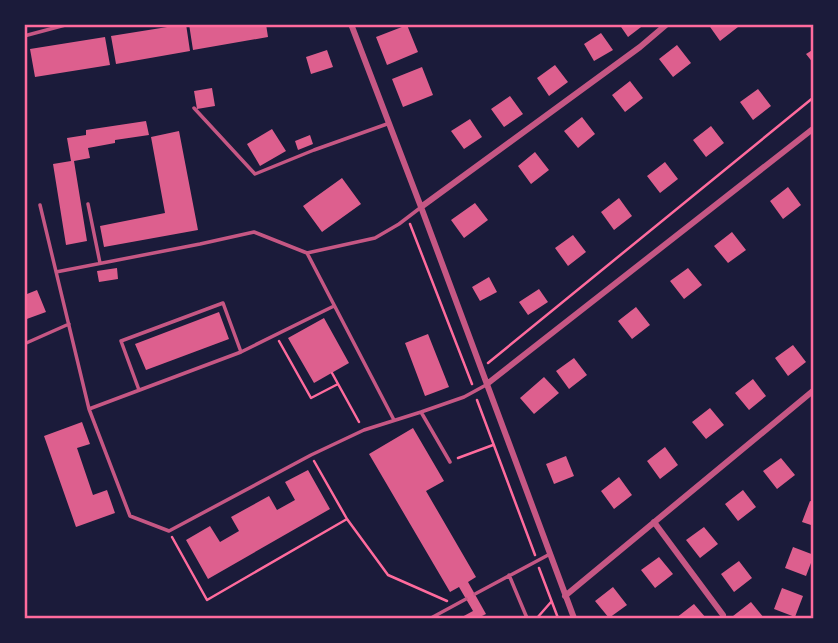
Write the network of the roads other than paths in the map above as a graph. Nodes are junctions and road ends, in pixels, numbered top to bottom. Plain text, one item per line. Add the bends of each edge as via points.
1 (69, 24) edge
2 (351, 24) edge
3 (667, 24) edge
4 (24, 36) edge
5 (194, 108) dead end
6 (389, 123) junction
7 (814, 128) edge
8 (88, 204) dead end
9 (40, 205) dead end
10 (421, 207) junction
11 (307, 253) junction
12 (100, 264) junction
13 (56, 272) junction
14 (334, 306) junction
15 (69, 324) junction
16 (24, 344) edge
17 (242, 352) junction
18 (487, 384) junction
19 (139, 390) junction
20 (814, 390) edge
21 (89, 408) junction
22 (421, 412) junction
23 (394, 420) junction
24 (450, 462) road end
25 (654, 522) junction
26 (550, 554) junction
27 (509, 575) junction
28 (475, 594) dead end
29 (565, 596) junction
30 (466, 599) dead end
31 (723, 615) dead end
32 (431, 618) edge
33 (527, 618) edge
34 (574, 618) edge

1 - 4 lane
2 - 6 street
3 - 10 street
5 - 6 lane via 255,174
6 - 10 street
7 - 18 street
8 - 12 lane
9 - 13 lane
10 - 11 lane via 375,238
10 - 18 street
11 - 12 lane via 254,232
11 - 14 lane
12 - 13 lane
13 - 15 lane
14 - 17 lane
14 - 23 lane
15 - 16 lane
15 - 21 lane
17 - 19 lane
17 - 19 lane via 223,303 121,341
18 - 22 lane
18 - 26 street
19 - 21 lane
20 - 25 street
21 - 23 lane via 130,516 169,531 311,455
22 - 23 lane
22 - 24 lane
25 - 29 street
25 - 31 street
26 - 27 lane
26 - 29 street
27 - 28 lane
27 - 33 lane
29 - 34 street
30 - 32 lane

